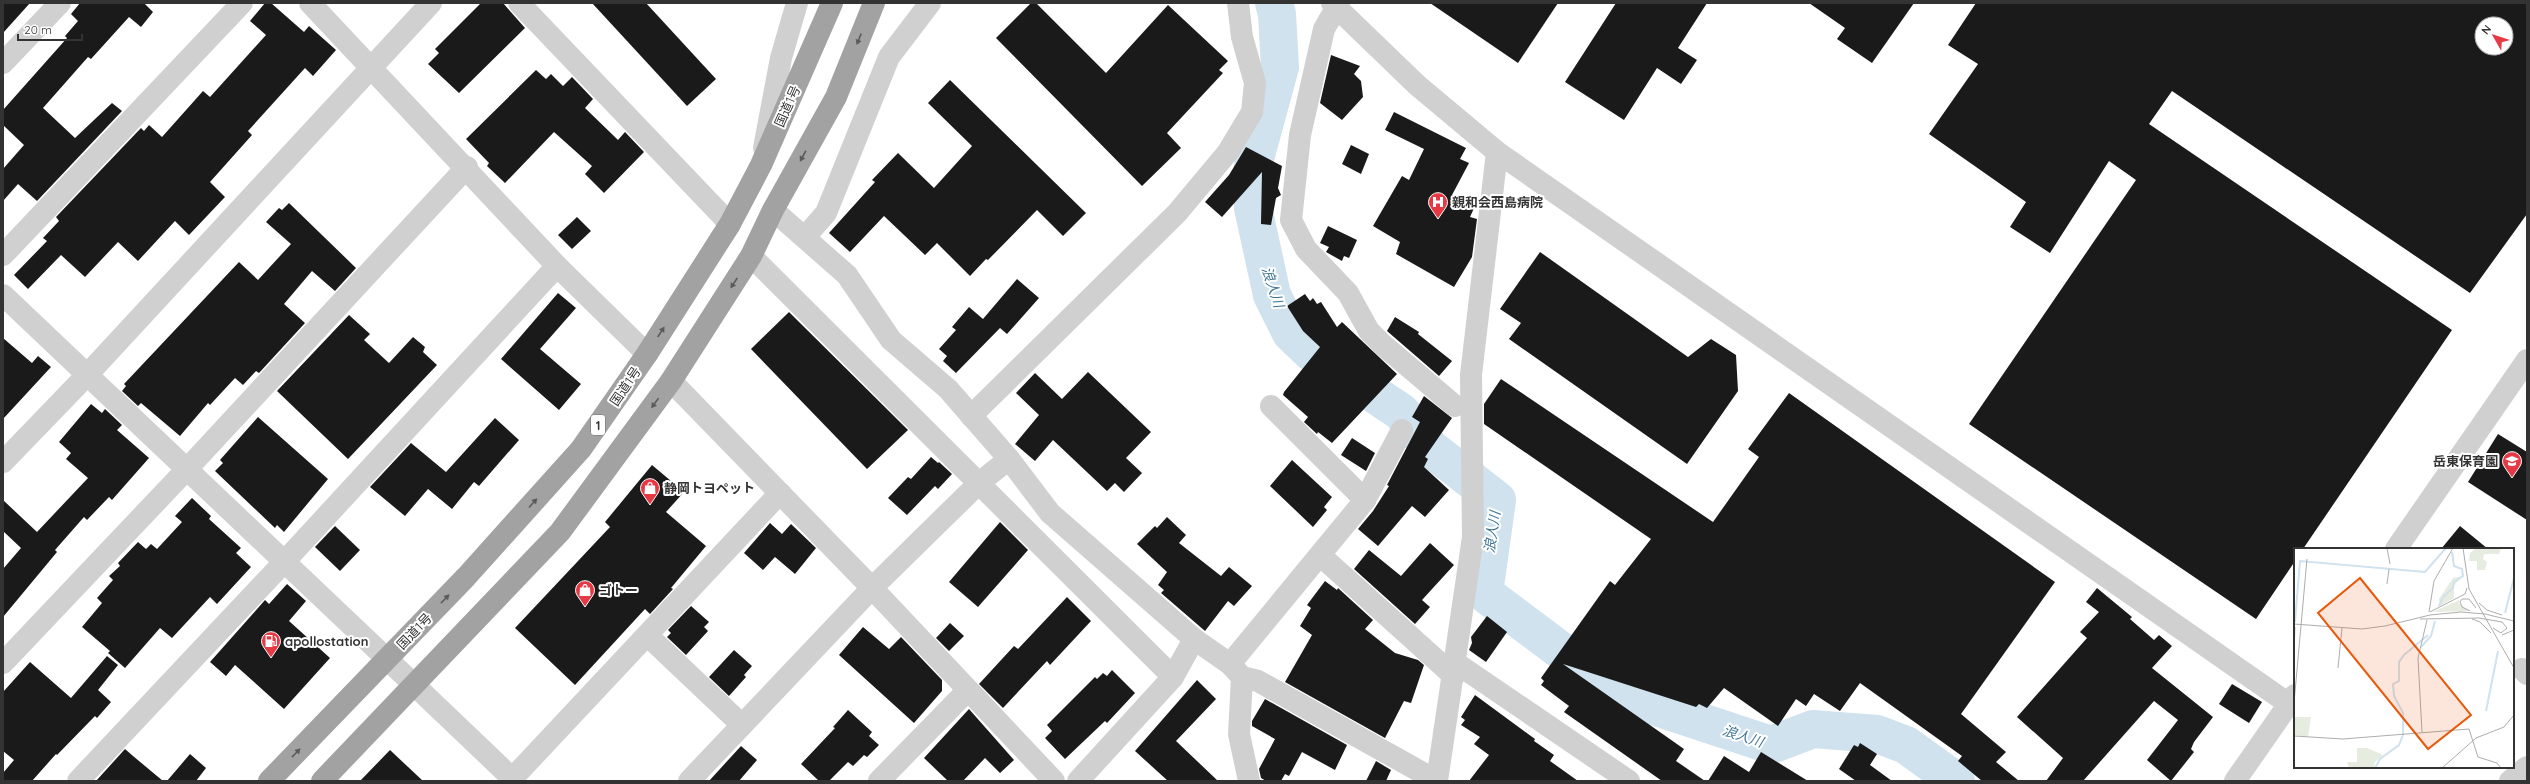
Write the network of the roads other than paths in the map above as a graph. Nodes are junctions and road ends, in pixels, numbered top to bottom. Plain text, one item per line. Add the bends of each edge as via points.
1 (60, 3) edge
2 (242, 3) edge
3 (310, 3) edge
4 (431, 3) edge
5 (519, 3) edge
6 (798, 3) edge
7 (832, 3) edge
8 (874, 3) edge
9 (930, 3) edge
10 (1238, 3) edge
11 (1336, 4) edge
12 (3, 63) edge
13 (370, 66) junction
14 (1497, 152) junction
15 (761, 165) junction
16 (467, 167) junction
17 (773, 210) junction
18 (730, 224) junction
19 (805, 237) junction
20 (3, 255) edge
21 (751, 256) junction
22 (557, 266) junction
23 (3, 294) edge
24 (647, 354) junction
25 (2527, 360) edge
26 (87, 375) junction
27 (671, 381) junction
28 (1271, 406) dead end
29 (1455, 406) dead end
30 (971, 416) junction
31 (1402, 430) dead end
32 (1009, 460) junction
33 (3, 462) edge
34 (187, 469) junction
35 (979, 483) junction
36 (780, 493) junction
37 (1366, 500) junction
38 (2397, 548) edge
39 (1321, 556) junction
40 (285, 561) junction
41 (872, 588) junction
42 (648, 636) junction
43 (1194, 639) junction
44 (387, 659) junction
45 (3, 663) edge
46 (1455, 669) junction
47 (1236, 671) junction
48 (1173, 677) junction
49 (415, 684) junction
50 (968, 690) junction
51 (2292, 699) edge
52 (742, 725) junction
53 (2527, 767) edge
54 (513, 780) edge
55 (78, 781) edge
56 (269, 781) edge
57 (322, 781) edge
58 (689, 781) edge
59 (879, 781) edge
60 (1054, 781) edge
61 (1078, 781) edge
62 (1249, 781) edge
63 (1437, 781) edge
64 (1629, 781) edge
65 (2235, 781) edge
66 (2510, 781) edge

1 - 12 street
2 - 20 street
3 - 13 street
4 - 13 street
5 - 18 street
6 - 15 street via 781,58
7 - 15 highway, 国道1号 / 1
8 -> 17 highway via 836,97
9 - 19 street via 889,56 826,213
10 - 30 street via 1242,37 1254,83 1252,112 1228,152 1177,213
11 - 14 street via 1417,85
11 - 29 street via 1324,29 1300,135 1291,220 1306,249 1348,293 1369,330
13 - 16 street
13 - 26 street
14 - 46 street via 1471,375 1473,537
14 - 51 street
15 - 18 highway, 国道1号 / 1
16 - 22 street
16 - 34 street
17 - 19 street
17 - 21 highway
24 -> 18 highway, 国道1号 / 1
19 - 30 street via 847,274 891,340 948,389
21 -> 27 highway
21 - 35 street
22 - 24 street
22 - 40 street
23 - 26 street
44 -> 24 highway, 国道1号 / 1 via 466,578 581,449
25 - 38 street
26 - 33 street
26 - 34 street
27 - 36 street
27 -> 49 highway via 560,532
28 - 37 street
30 - 32 street
31 - 37 street
32 - 35 street
32 - 43 street via 1050,513
34 - 40 street
34 - 45 street
35 - 41 street
35 - 48 street
36 - 41 street
36 - 42 street
37 - 39 street
39 - 46 street
39 - 47 street
40 - 44 street
40 - 55 street
41 - 50 street
41 - 52 street
42 - 52 street
42 - 54 street
43 - 47 street
43 - 48 street
44 - 49 street
56 -> 44 highway, 国道1号 / 1
46 - 63 street
46 - 64 street
47 - 62 street via 1240,734
47 - 63 street
48 - 61 street
49 - 54 street
49 - 57 highway
50 - 59 street
50 - 60 street
51 - 65 street
52 - 58 street
53 - 66 street

